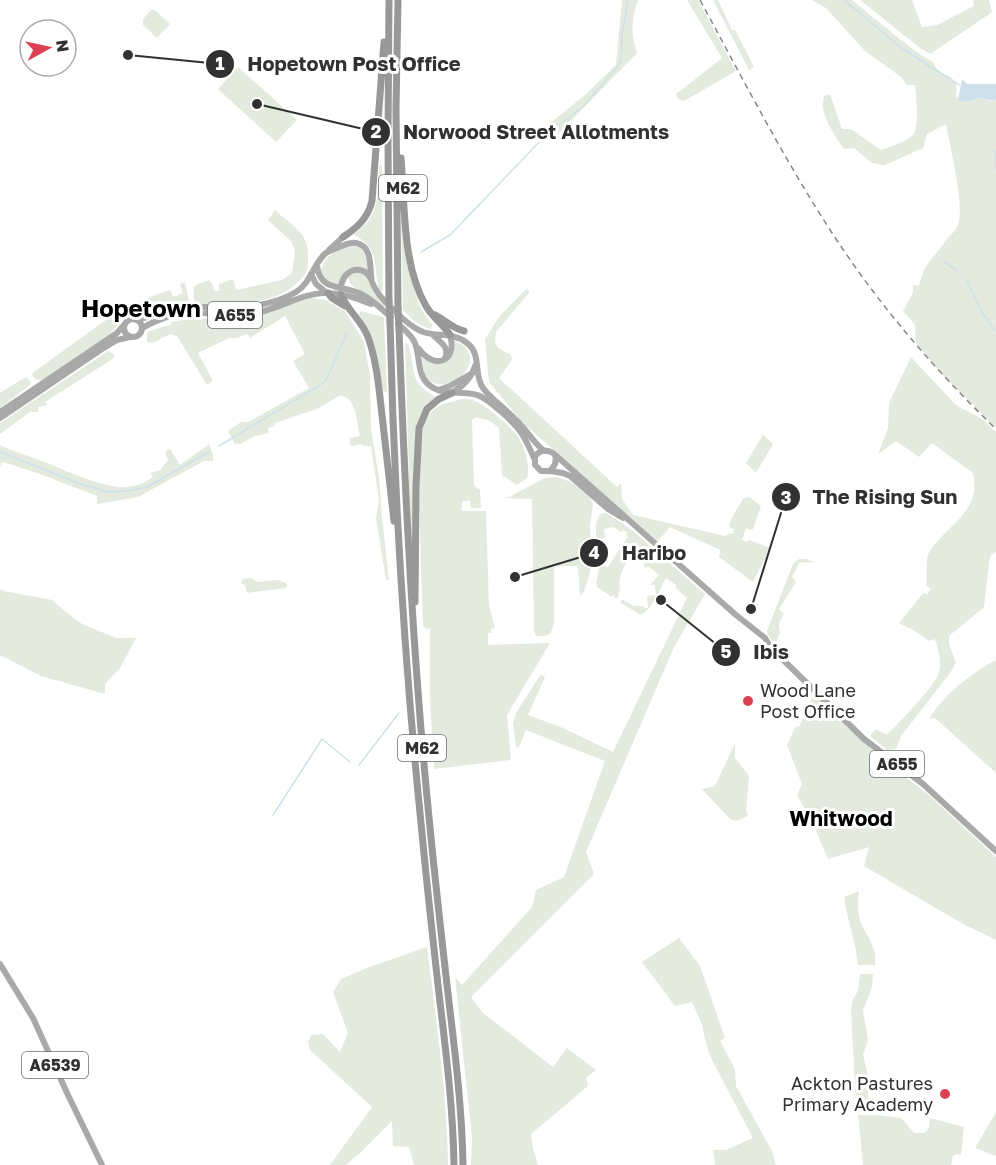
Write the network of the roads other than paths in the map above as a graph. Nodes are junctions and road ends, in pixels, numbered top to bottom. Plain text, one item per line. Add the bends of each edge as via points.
1 (388, 0) edge
2 (398, 0) edge
3 (396, 108) junction
4 (343, 237) joint
5 (329, 251) junction
6 (317, 266) junction
7 (350, 272) junction
8 (311, 274) junction
9 (372, 280) junction
10 (354, 291) junction
11 (341, 292) junction
12 (328, 293) junction
13 (347, 307) junction
14 (381, 309) junction
15 (430, 313) junction
16 (136, 320) junction
17 (124, 325) junction
18 (142, 328) junction
19 (464, 331) dead end
20 (433, 334) junction
21 (450, 335) junction
22 (130, 337) junction
23 (415, 344) junction
24 (444, 360) junction
25 (476, 360) junction
26 (472, 374) junction
27 (438, 390) junction
28 (452, 393) junction
29 (0, 412) edge
30 (0, 418) edge
31 (543, 450) junction
32 (555, 456) junction
33 (534, 460) junction
34 (549, 471) junction
35 (634, 525) junction
36 (404, 613) junction
37 (416, 669) junction
38 (996, 851) edge
39 (1, 966) edge
40 (102, 1165) edge
41 (454, 1165) edge
42 (463, 1165) edge

1 - 4 highway, M62 via 372,201 361,223
1 - 36 highway, M62, bridge via 389,301
2 - 3 highway, M62
3 - 15 highway, M62 via 409,254 420,294
3 - 37 highway, M62, bridge via 404,481
4 - 5 main road, A655
5 - 6 main road, A655
5 - 9 main road via 351,243 361,244 370,259
6 - 8 main road, A655
6 - 11 main road, A655 via 323,282
7 - 9 main road via 363,271
7 - 10 main road via 347,280
7 - 11 main road via 343,279
8 - 12 main road
8 - 16 main road, A655 via 298,291 266,303 236,308 193,307
9 - 20 main road via 380,296 406,320 422,332
10 - 11 main road, A655
10 - 14 main road, A655
11 - 12 main road, A655
11 - 13 highway, M62
11 - 14 main road, A655
12 - 13 highway, M62
12 - 18 main road, A655 via 256,313 181,314
13 - 36 highway, M62 via 365,330 376,364
14 - 23 main road, A655
15 - 19 highway
15 - 21 highway, M62
16 - 17 main road, A655
16 - 18 main road
17 - 22 main road via 124,332
17 - 29 main road, A655
18 - 22 main road, A655 via 141,333
20 - 21 main road
20 - 24 main road via 445,346
21 - 24 main road via 451,350
21 - 25 main road, A655 via 467,343
22 - 30 main road, A655 via 102,349
23 - 24 main road, A655 via 431,361
23 - 27 main road, A655 via 425,381
25 - 26 main road
25 - 31 main road, A655 via 483,388
26 - 27 main road
26 - 28 main road
27 - 28 main road, A655
28 - 33 main road, A655 via 476,395 492,404 518,428
28 - 37 highway, M62 via 427,409 417,441
31 - 32 main road, A655
31 - 33 main road
32 - 34 main road via 555,466
32 - 35 main road, A655
33 - 34 main road, A655 via 539,470
34 - 35 main road, A655 via 570,476 608,509
35 - 38 main road, A655 via 765,638 864,738 924,785
36 - 41 highway, M62 via 420,820 449,1076
37 - 42 highway, M62 via 437,901 457,1063
39 - 40 main road, A6539 via 33,1018

